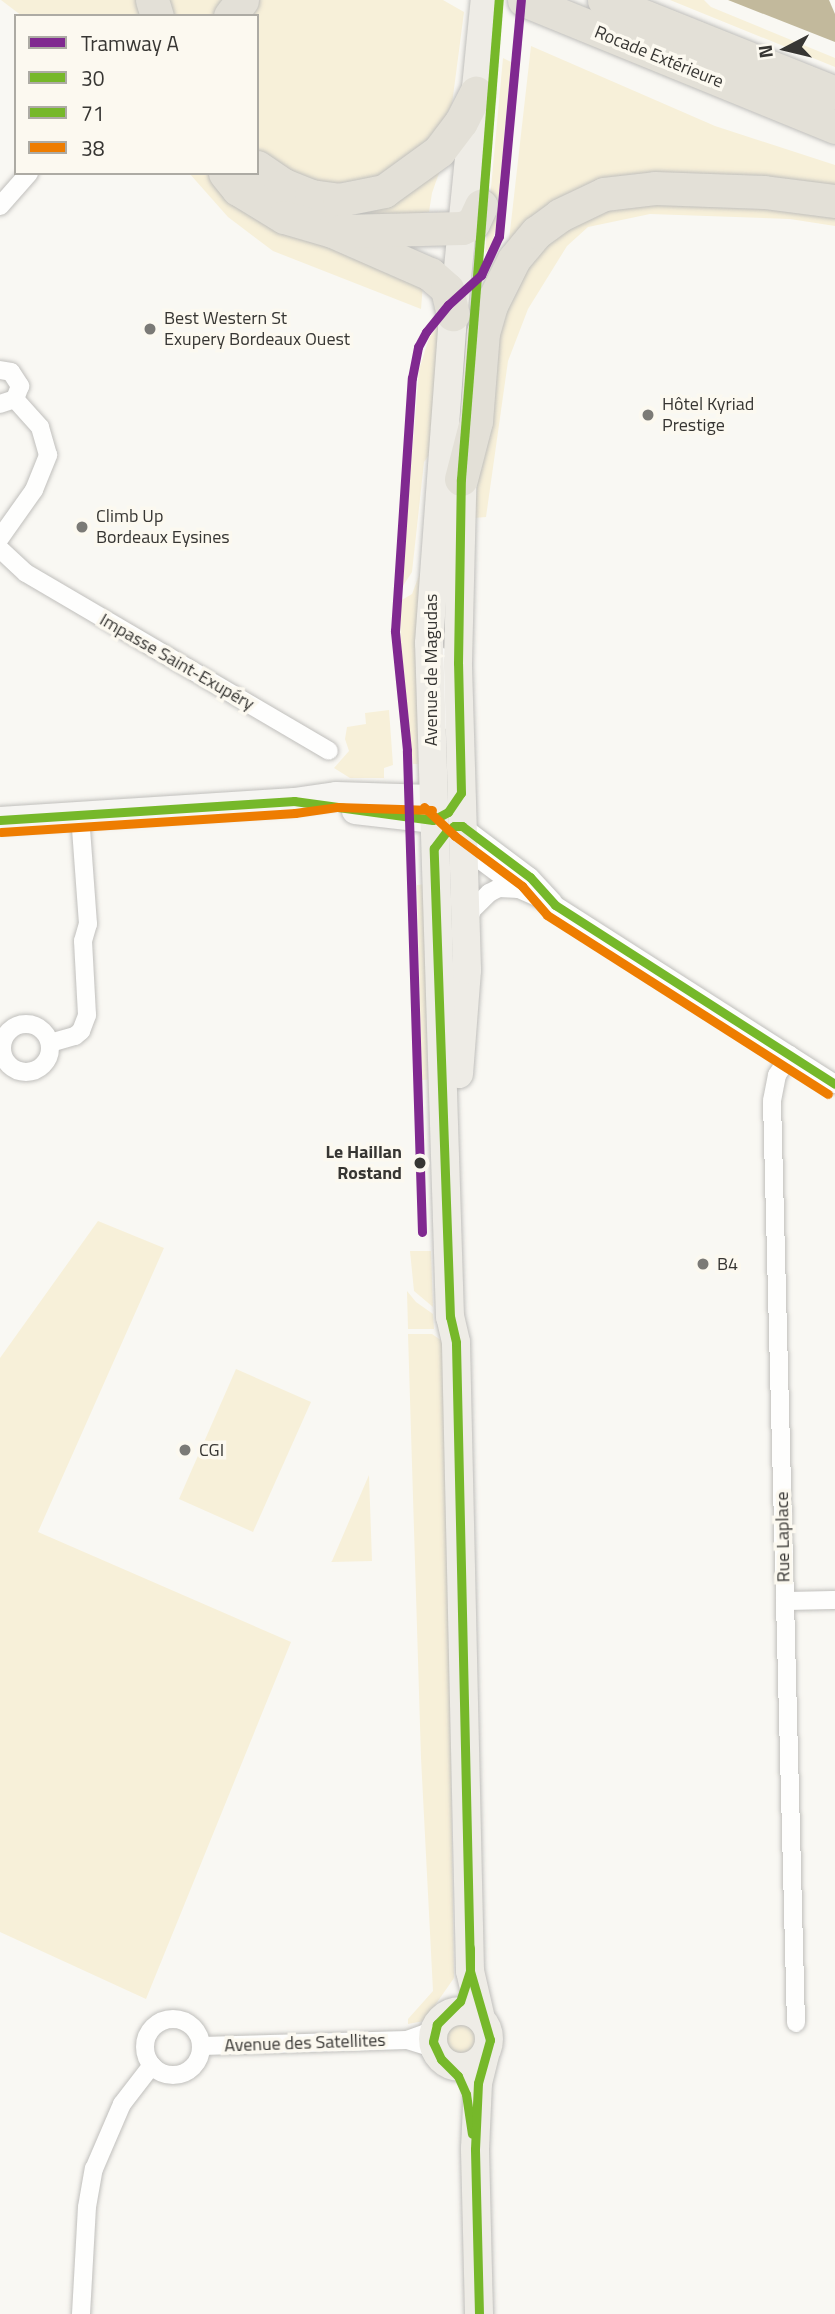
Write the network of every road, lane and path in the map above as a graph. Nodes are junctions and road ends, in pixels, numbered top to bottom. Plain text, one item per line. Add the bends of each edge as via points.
1 (485, 0) edge
2 (499, 0) edge
3 (506, 0) edge
4 (524, 0) edge
5 (604, 0) edge
6 (565, 19) junction
7 (487, 52) junction
8 (476, 93) junction
9 (835, 93) edge
10 (835, 127) edge
11 (259, 168) edge
12 (27, 175) edge
13 (227, 175) edge
14 (835, 201) edge
15 (0, 206) edge
16 (472, 217) junction
17 (332, 231) junction
18 (453, 314) junction
19 (0, 370) edge
20 (7, 401) edge
21 (461, 479) junction
22 (18, 512) junction
23 (0, 519) edge
24 (0, 538) edge
25 (0, 549) edge
26 (0, 564) edge
27 (26, 573) junction
28 (329, 751) dead end
29 (80, 815) junction
30 (0, 820) edge
31 (448, 822) junction
32 (519, 889) junction
33 (555, 905) junction
34 (466, 926) junction
35 (463, 1017) junction
36 (50, 1043) dead end
37 (790, 1055) junction
38 (835, 1084) edge
39 (456, 1342) junction
40 (835, 1600) edge
41 (785, 1601) junction
42 (470, 1971) junction
43 (444, 2018) junction
44 (481, 2019) junction
45 (796, 2023) dead end
46 (407, 2040) junction
47 (202, 2046) junction
48 (485, 2055) junction
49 (444, 2060) junction
50 (152, 2065) junction
51 (475, 2149) junction
52 (81, 2314) edge
53 (479, 2314) edge

1 - 7 main road, Avenue de Magudas
2 - 7 main road, Avenue de Magudas
3 - 6 highway
4 - 6 highway, Rocade Extérieure
5 - 9 highway
6 - 10 highway, Rocade Extérieure
7 - 8 main road, Avenue de Magudas
7 - 16 main road, Avenue de Magudas
8 - 11 highway via 439,151 384,191 339,200 311,196
8 - 16 main road, Avenue de Magudas
12 - 15 street
13 - 17 highway via 238,189 284,217
14 - 21 highway via 754,191 655,188 604,194 537,232 514,259 491,305 483,333 476,421
16 - 17 highway
16 - 18 main road, Avenue de Magudas
16 - 21 main road, Avenue de Magudas
17 - 18 highway via 430,274 447,289
18 - 31 main road, Avenue de Magudas via 431,591
19 - 20 street via 11,372 18,380
20 - 22 street via 40,427 48,455 34,490
21 - 31 main road, Avenue de Magudas
22 - 23 street
22 - 24 street
25 - 27 street, Impasse Saint-Exupéry
26 - 27 street, Impasse Saint-Exupéry
27 - 28 street, Impasse Saint-Exupéry
29 - 30 main road
29 - 31 main road via 294,801
29 - 36 street via 88,924 83,941 87,1015 75,1036
31 - 32 street
31 - 33 street via 530,877
31 - 34 main road, Avenue de Magudas
31 - 35 main road via 452,973
31 - 39 main road, Avenue de Magudas via 450,1317
32 - 33 street
32 - 34 street via 499,888 489,893 472,910
33 - 37 street
34 - 35 main road, Avenue de Magudas
35 - 39 main road, Avenue de Magudas via 459,1085 463,1317
37 - 38 street
37 - 41 street, Rue Laplace via 777,1075 772,1101
39 - 42 main road, Avenue de Magudas
40 - 41 street
41 - 45 street, Rue Laplace
42 - 43 main road, Avenue de Magudas via 460,2001
42 - 44 main road, Avenue de Magudas
43 - 44 main road via 468,2011
43 - 46 street, Avenue des Satellites
43 - 49 main road via 433,2042
44 - 48 main road via 490,2040
46 - 47 street, Avenue des Satellites
46 - 49 street, Avenue des Satellites via 426,2046
47 - 50 street via 197,2062 184,2073 167,2074
47 - 50 street via 190,2023 165,2019 146,2038
48 - 49 main road via 472,2065
48 - 51 main road via 478,2083
49 - 51 main road via 466,2094
50 - 52 street via 122,2104 93,2169
51 - 53 main road

